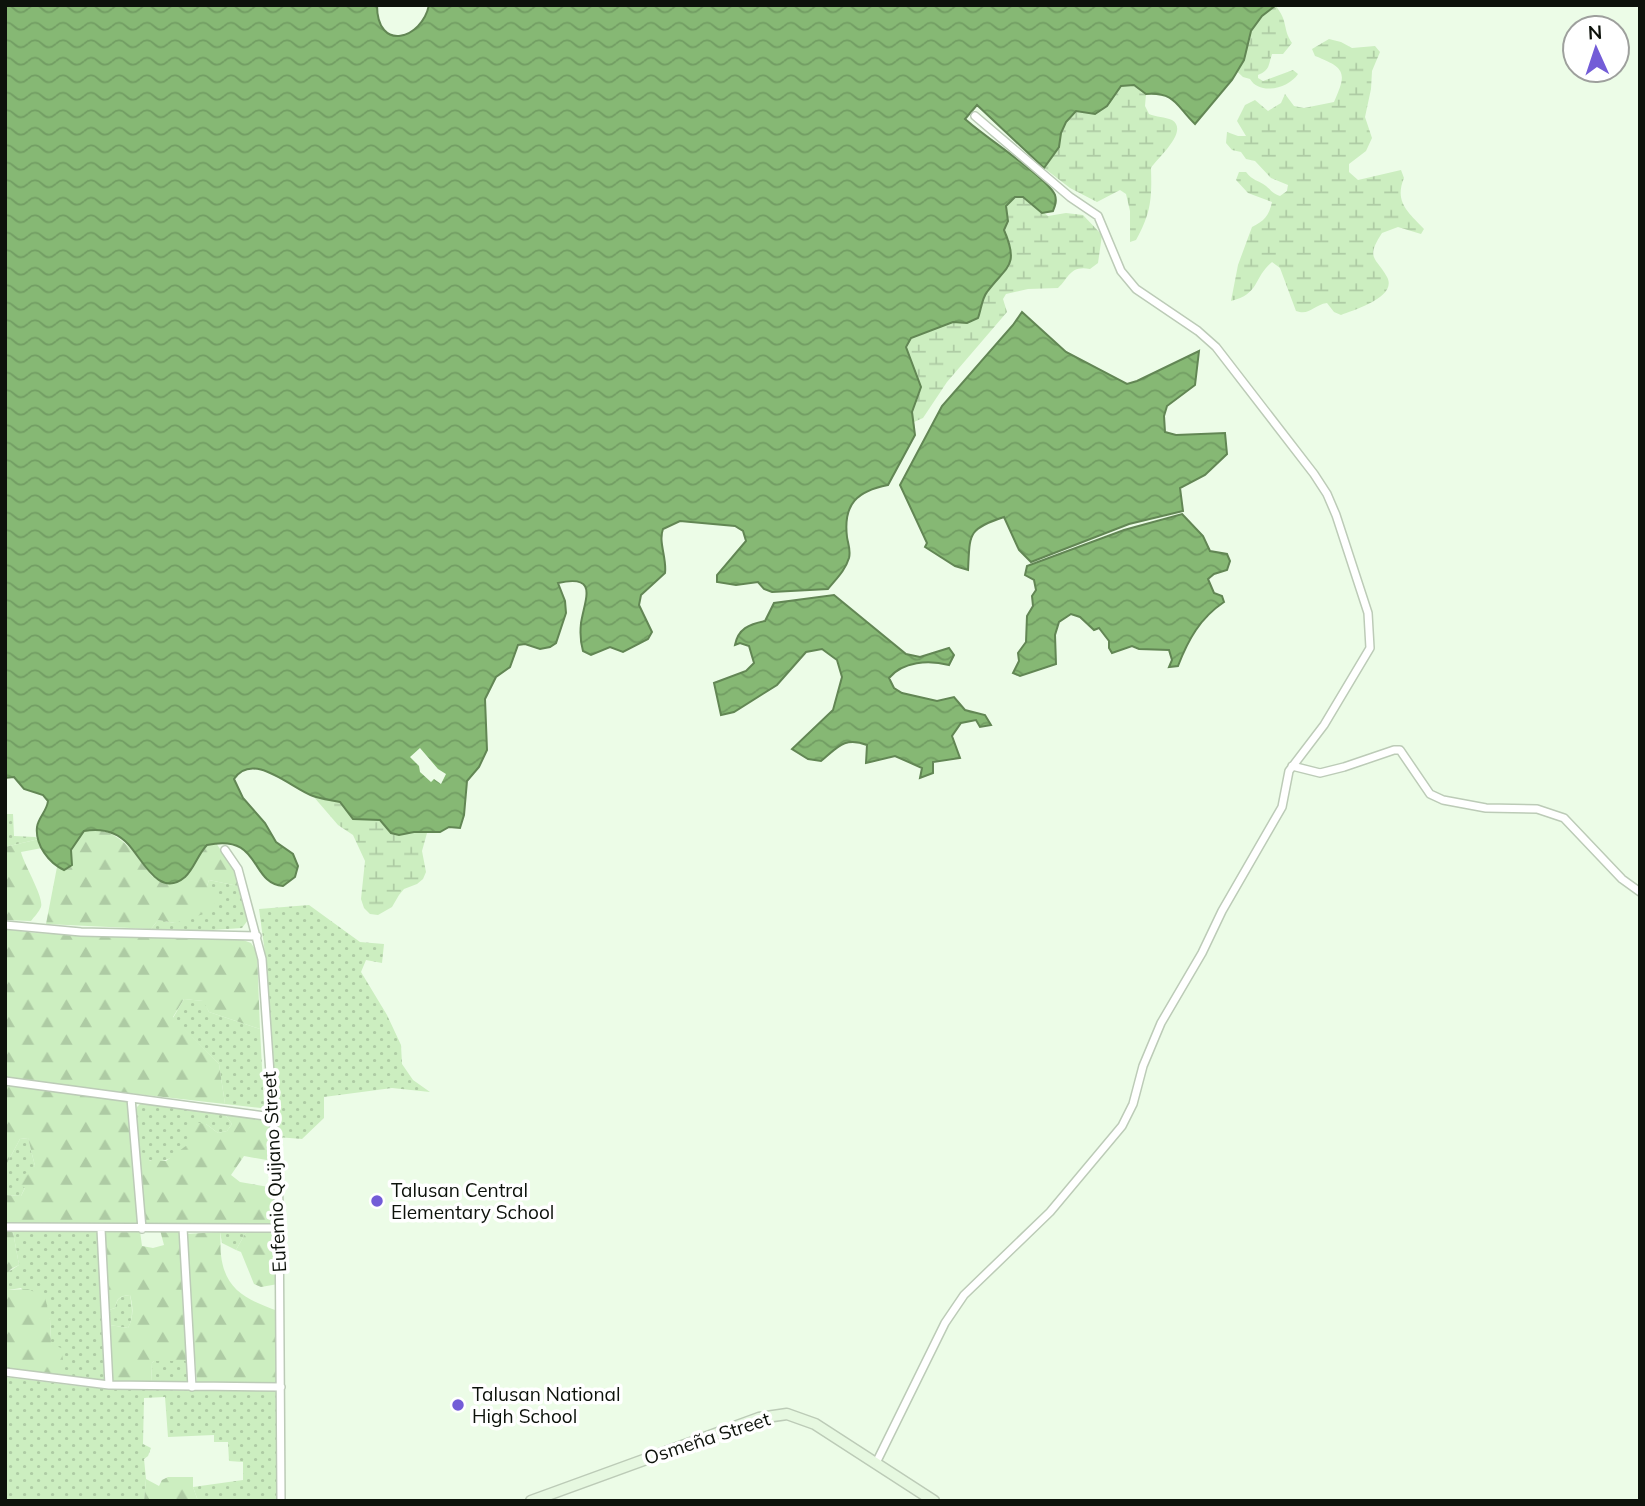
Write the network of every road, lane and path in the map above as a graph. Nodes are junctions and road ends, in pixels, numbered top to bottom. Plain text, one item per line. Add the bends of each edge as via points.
1 (975, 116) dead end
2 (1292, 766) junction
3 (225, 850) dead end
4 (1640, 892) edge
5 (5, 925) edge
6 (257, 936) junction
7 (5, 1082) edge
8 (131, 1098) junction
9 (272, 1117) junction
10 (5, 1227) edge
11 (183, 1228) junction
12 (280, 1228) junction
13 (101, 1229) junction
14 (142, 1229) junction
15 (5, 1372) edge
16 (109, 1385) junction
17 (192, 1387) junction
18 (281, 1387) junction
19 (877, 1463) junction
20 (281, 1501) edge
21 (531, 1501) edge
22 (934, 1501) edge

1 - 2 street via 1098,216 1121,271 1136,289 1216,347 1327,494 1368,613 1370,648 1324,725
2 - 4 street via 1320,773 1400,750 1430,794 1444,800 1486,808 1537,809 1564,818
2 - 19 street via 1282,807 1161,1023 1122,1126 1050,1212 964,1295 945,1324
3 - 6 street, Eufemio Quijano Street via 238,869
5 - 6 street via 82,932
6 - 9 street, Eufemio Quijano Street
7 - 8 street
8 - 9 street
8 - 14 street
9 - 12 street, Eufemio Quijano Street
10 - 13 street
11 - 12 street
11 - 14 street
11 - 17 street
12 - 18 street, Eufemio Quijano Street
13 - 14 street
13 - 16 street
15 - 16 street
16 - 17 street
17 - 18 street
18 - 20 street, Eufemio Quijano Street
19 - 21 main road, Osmeña Street via 815,1424 780,1414 721,1430
19 - 22 main road, Osmeña Street

